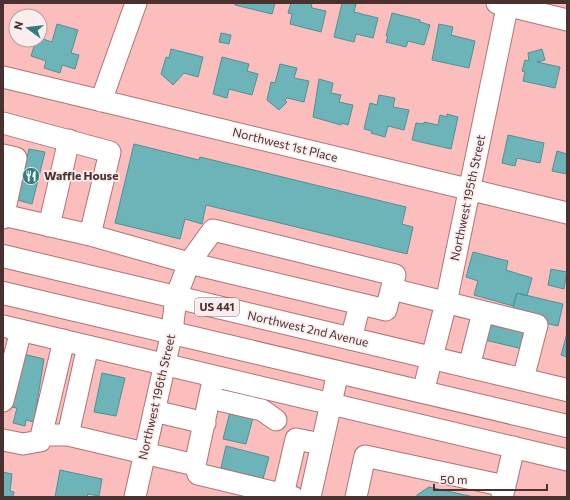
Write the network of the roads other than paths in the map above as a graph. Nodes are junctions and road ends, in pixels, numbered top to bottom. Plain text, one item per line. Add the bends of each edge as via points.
1 (136, 3) edge
2 (504, 4) edge
3 (567, 20) edge
4 (3, 77) edge
5 (101, 100) junction
6 (3, 123) edge
7 (69, 140) junction
8 (3, 155) edge
9 (3, 164) edge
10 (3, 174) edge
11 (470, 191) junction
12 (4, 211) edge
13 (567, 213) edge
14 (49, 226) junction
15 (90, 235) junction
16 (3, 256) edge
17 (189, 263) junction
18 (392, 289) junction
19 (3, 293) edge
20 (176, 297) junction
21 (446, 303) junction
22 (360, 304) junction
23 (483, 312) junction
24 (12, 328) edge
25 (172, 332) junction
26 (351, 339) junction
27 (64, 340) junction
28 (88, 346) junction
29 (431, 358) junction
30 (165, 364) junction
31 (469, 367) junction
32 (338, 372) junction
33 (214, 376) junction
34 (523, 379) junction
35 (567, 390) edge
36 (282, 392) junction
37 (423, 392) junction
38 (210, 398) junction
39 (3, 401) edge
40 (330, 404) junction
41 (154, 411) junction
42 (276, 420) junction
43 (205, 423) junction
44 (567, 426) edge
45 (42, 435) junction
46 (68, 435) junction
47 (296, 439) junction
48 (3, 440) edge
49 (321, 444) junction
50 (514, 447) junction
51 (144, 454) junction
52 (567, 460) edge
53 (195, 465) junction
54 (504, 491) edge
55 (305, 496) edge
56 (135, 497) edge
57 (356, 497) edge

1 - 5 street
2 - 3 street
2 - 11 street, Northwest 195th Street
4 - 5 street, Northwest 1st Place
5 - 11 street, Northwest 1st Place
6 - 7 street
7 - 14 street
7 - 15 street via 110,152
8 - 12 street via 16,158
9 - 10 street
11 - 13 street, Northwest 1st Place
11 - 21 street, Northwest 195th Street
12 - 14 street
14 - 15 street
15 - 17 street
16 - 20 main road, Northwest 2nd Avenue / US 441
17 - 18 street, Northwest 196th Street via 212,230 395,274
17 - 20 street, Northwest 196th Street
17 - 22 street
18 - 21 street
18 - 22 street via 386,310
19 - 25 main road
20 - 25 street, Northwest 196th Street
20 - 26 main road, Northwest 2nd Avenue / US 441
21 - 23 street
21 - 29 street, Northwest 195th Street
22 - 26 street
23 - 31 street
23 - 34 street via 537,325
24 - 27 street
24 - 39 street
25 - 30 street, Northwest 196th Street
25 - 32 main road
26 - 29 main road, Northwest 2nd Avenue / US 441
27 - 28 street
27 - 45 street
28 - 30 street
28 - 46 street
29 - 31 main road, Northwest 2nd Avenue / US 441
29 - 37 street, Northwest 195th Street
30 - 33 street
30 - 41 street, Northwest 196th Street
31 - 34 main road, Northwest 2nd Avenue / US 441
32 - 37 main road
32 - 40 street
33 - 36 street
33 - 38 street
34 - 35 main road, Northwest 2nd Avenue / US 441
36 - 40 street
36 - 42 street
37 - 44 main road
38 - 42 street via 262,410
38 - 43 street
40 - 49 street
40 - 50 street
41 - 43 street
41 - 51 street, Northwest 196th Street
42 - 47 street
43 - 53 street
45 - 46 street
45 - 48 street via 40,441 23,444
46 - 51 street
47 - 49 street
47 - 55 street
49 - 55 street
50 - 52 street
50 - 54 street
51 - 53 street
51 - 56 street, Northwest 196th Street
53 - 55 street via 198,474
54 - 57 street via 365,456

